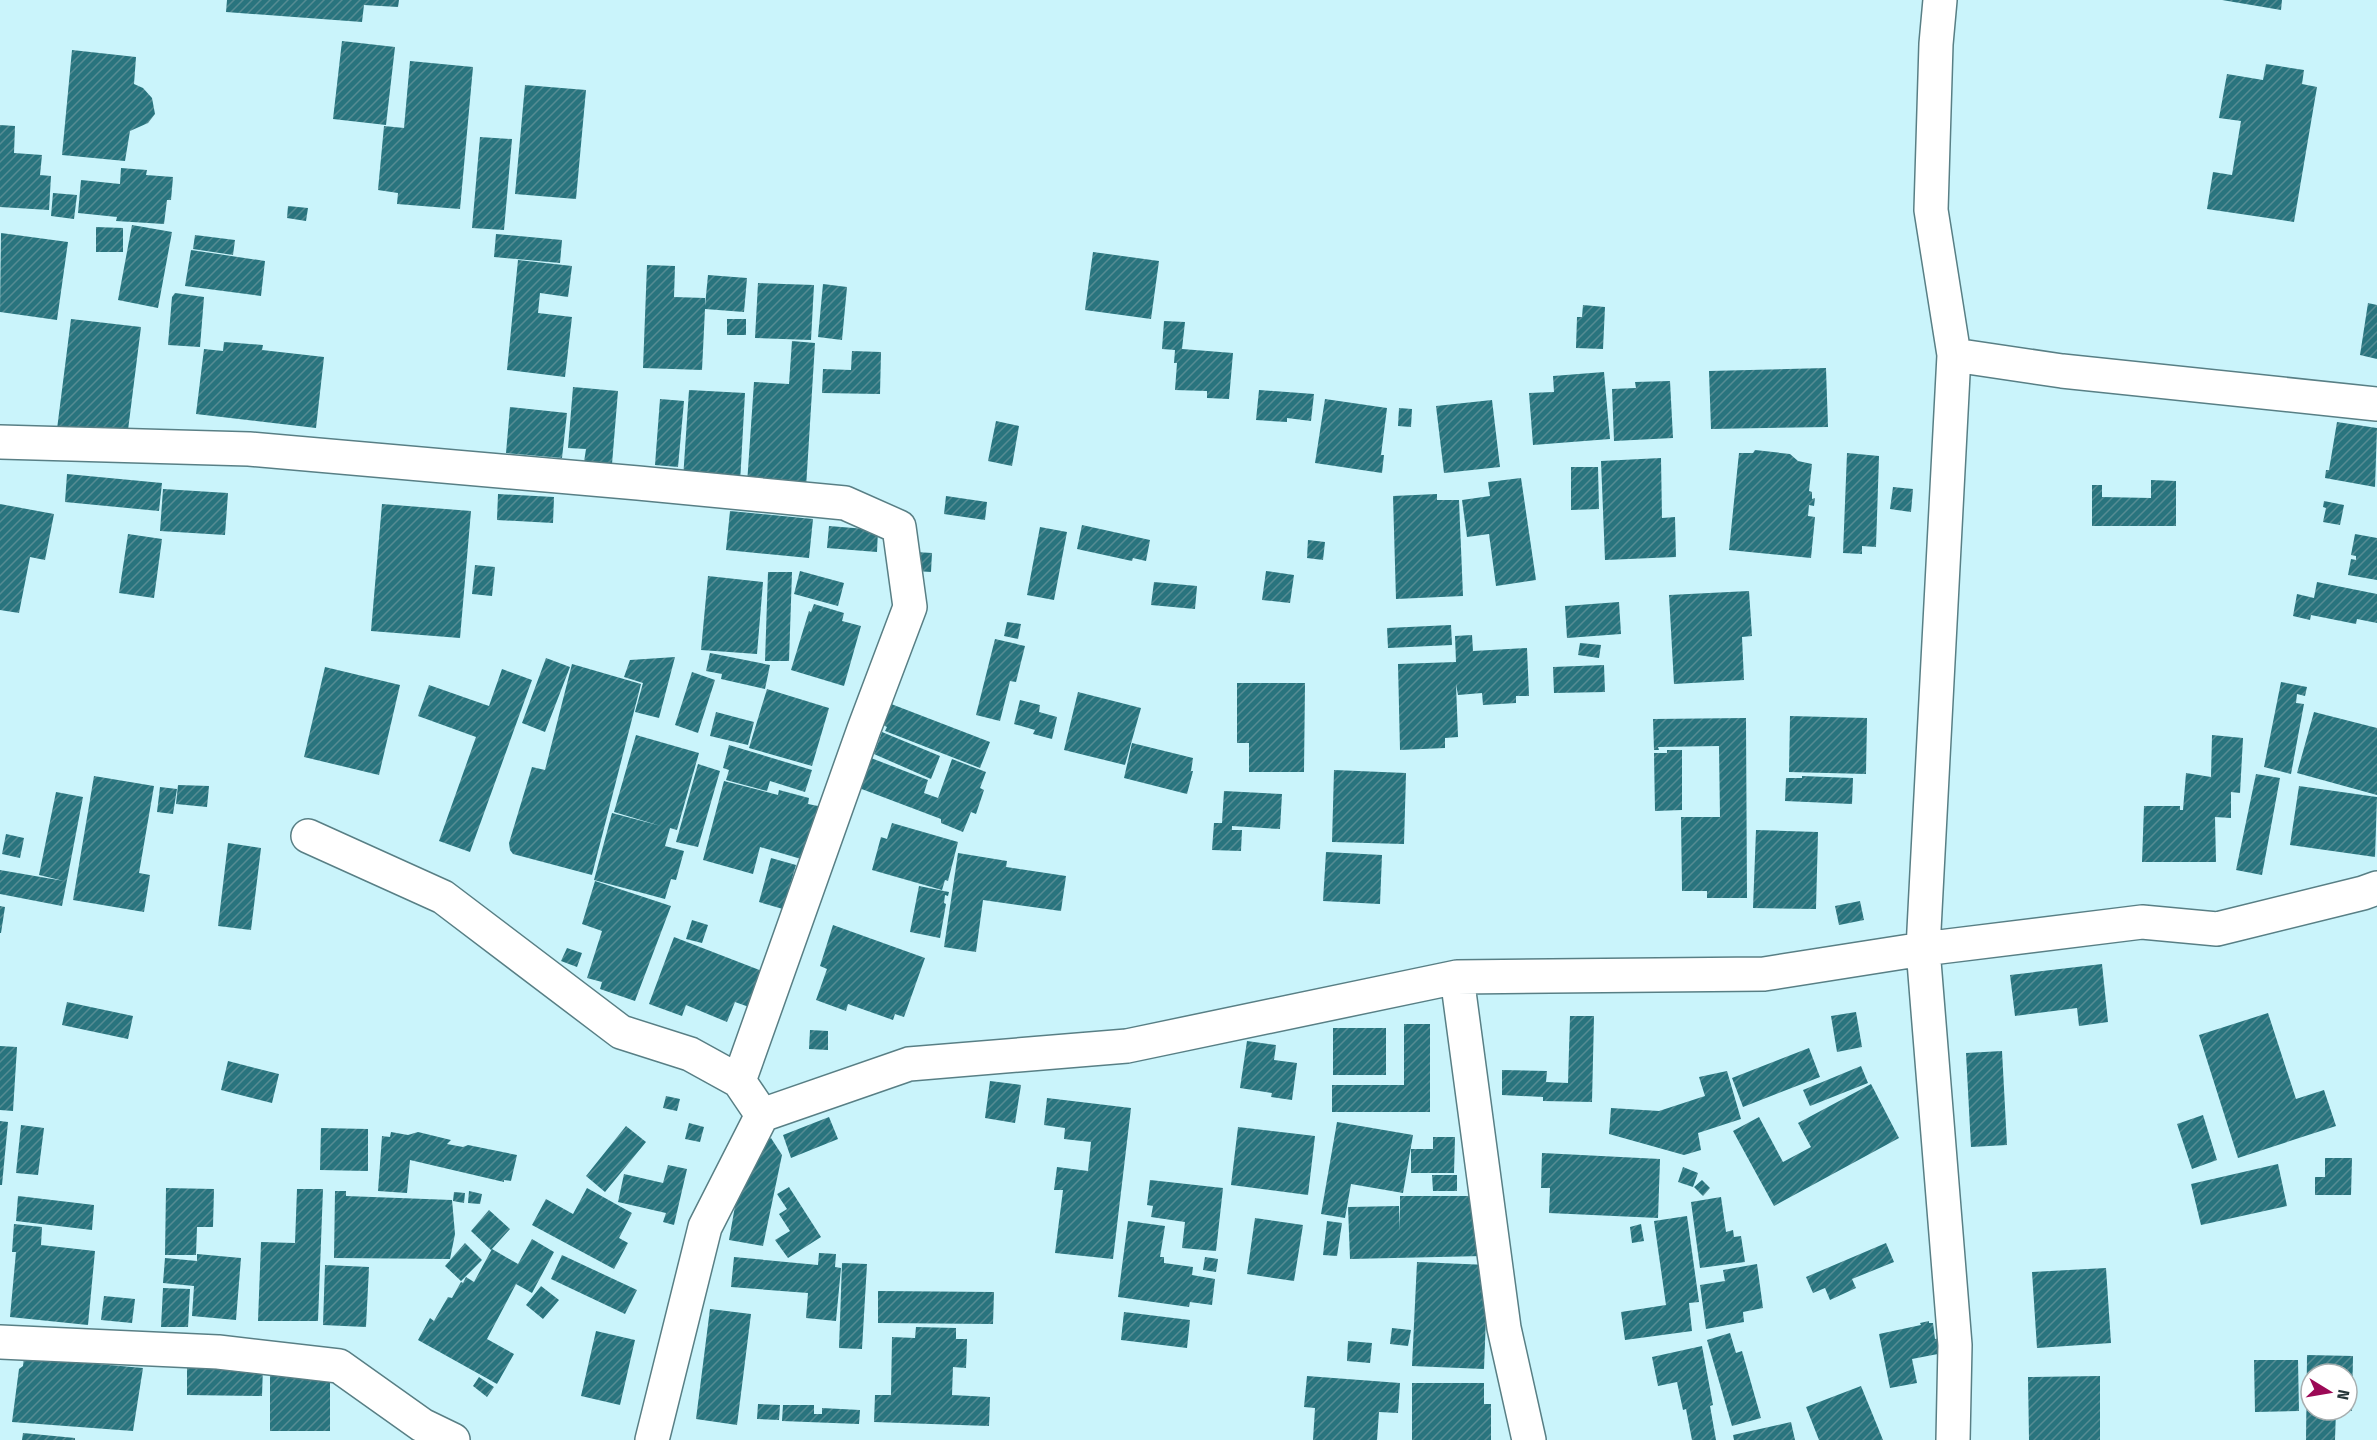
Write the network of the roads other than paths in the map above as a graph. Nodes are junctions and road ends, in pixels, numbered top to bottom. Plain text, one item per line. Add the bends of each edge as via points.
1 (1940, 0) edge
2 (1954, 355) junction
3 (2377, 404) edge
4 (0, 442) edge
5 (308, 836) dead end
6 (2377, 888) edge
7 (1923, 949) junction
8 (1457, 977) junction
9 (740, 1081) junction
10 (762, 1115) junction
11 (0, 1342) edge
12 (453, 1440) edge
13 (652, 1440) edge
14 (1529, 1440) edge
15 (1953, 1440) edge

1 - 2 street via 1931,210
2 - 3 street via 2062,371
2 - 7 street
4 - 9 street via 249,448 638,483 845,503 899,527 910,607
5 - 9 street via 443,897 621,1032 690,1054
6 - 7 street via 2217,929 2142,922
7 - 8 street via 1764,974
7 - 15 street via 1955,1345
8 - 10 street via 1127,1046 909,1064
8 - 14 street via 1504,1328
9 - 10 street
10 - 13 street via 705,1227
11 - 12 street via 218,1352 339,1366 422,1425

